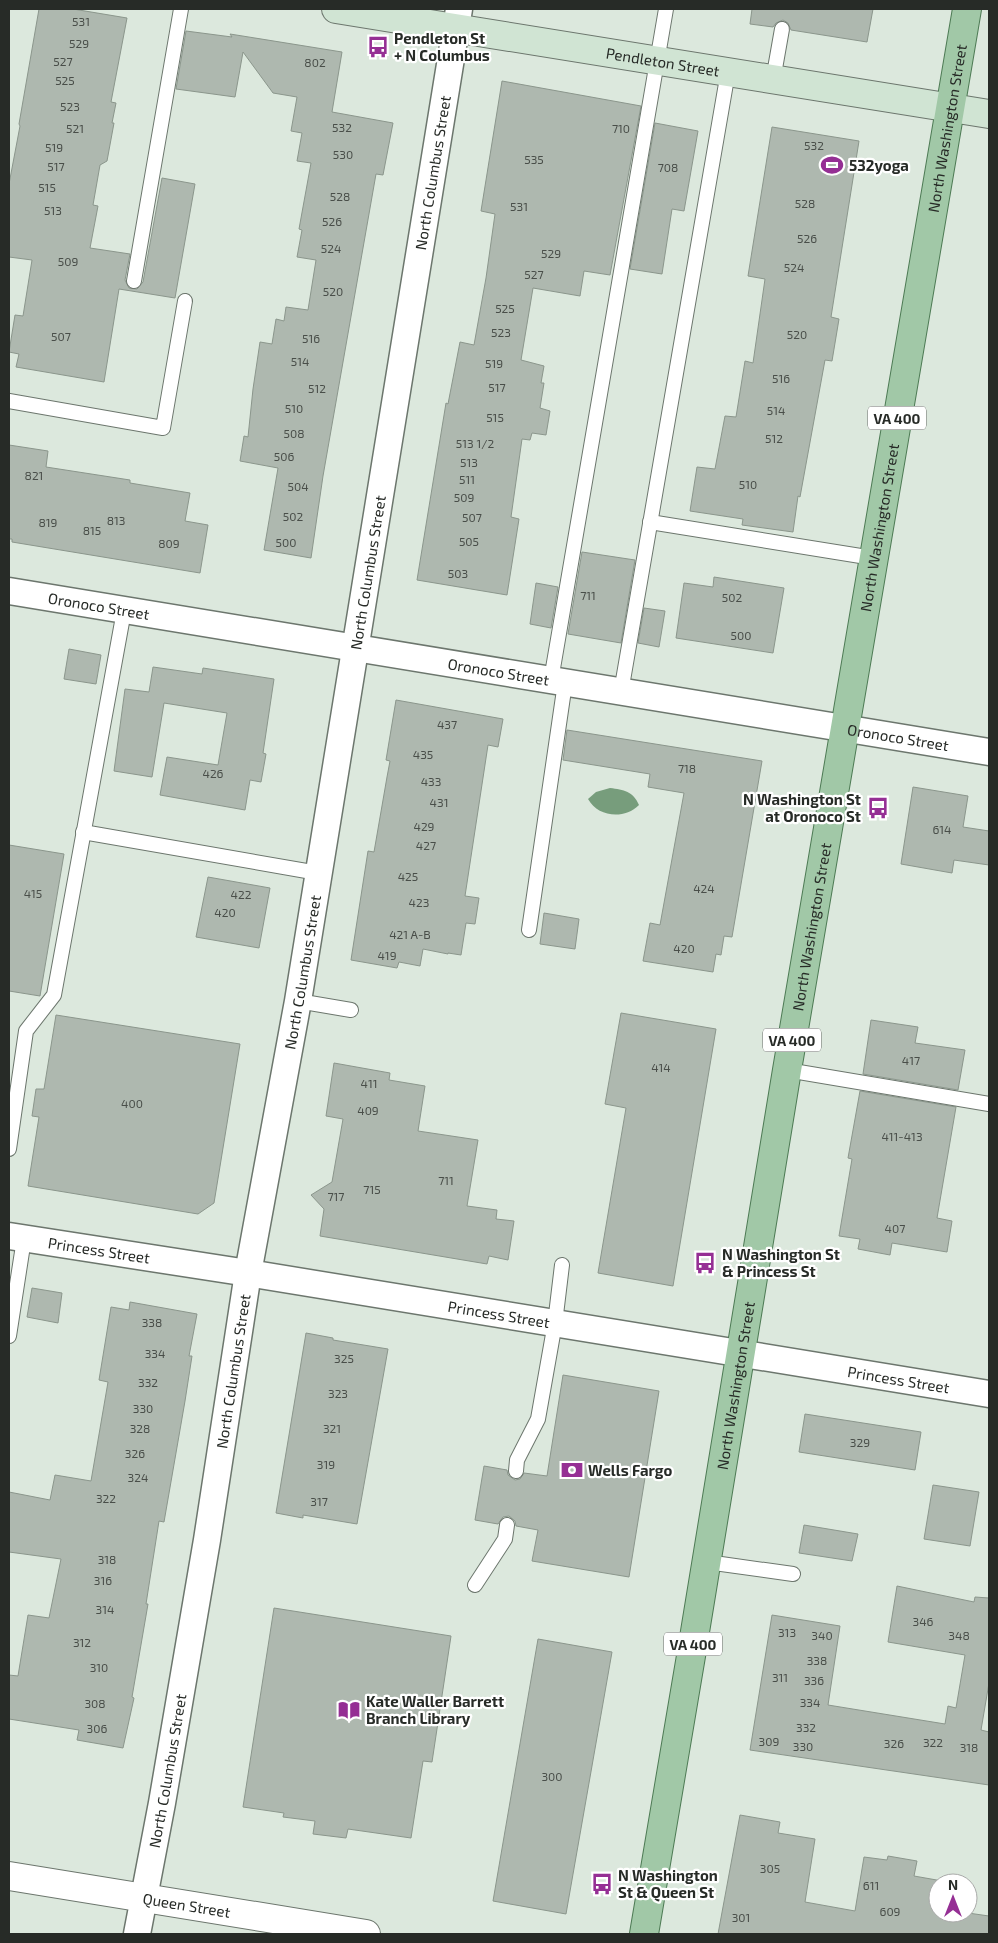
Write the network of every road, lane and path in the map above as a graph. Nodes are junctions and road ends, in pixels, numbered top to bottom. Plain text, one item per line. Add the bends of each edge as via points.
1 (181, 9) edge
2 (336, 9) edge
3 (666, 9) edge
4 (966, 9) edge
5 (457, 18) edge
6 (782, 29) dead end
7 (658, 60) junction
8 (728, 72) junction
9 (773, 80) junction
10 (949, 108) junction
11 (989, 114) edge
12 (134, 281) dead end
13 (186, 300) dead end
14 (9, 401) edge
15 (650, 522) junction
16 (873, 558) junction
17 (9, 591) edge
18 (124, 611) junction
19 (354, 648) junction
20 (558, 681) junction
21 (621, 692) junction
22 (844, 728) junction
23 (989, 752) edge
24 (83, 832) junction
25 (318, 873) junction
26 (528, 930) dead end
27 (298, 1001) junction
28 (351, 1010) dead end
29 (787, 1070) junction
30 (989, 1104) edge
31 (9, 1149) edge
32 (16, 1238) edge
33 (562, 1265) dead end
34 (248, 1273) junction
35 (555, 1323) junction
36 (9, 1336) edge
37 (740, 1353) junction
38 (989, 1394) edge
39 (516, 1471) dead end
40 (507, 1525) dead end
41 (706, 1562) junction
42 (793, 1574) dead end
43 (475, 1585) dead end
44 (9, 1876) edge
45 (143, 1898) junction
46 (137, 1934) edge
47 (366, 1934) edge
48 (644, 1934) edge

1 - 12 lane
2 - 5 main road, Pendleton Street
3 - 7 lane
4 - 10 main road, North Washington Street / VA 400
5 - 7 main road, Pendleton Street
5 - 19 street, North Columbus Street
6 - 9 lane
7 - 8 main road, Pendleton Street
7 - 20 lane
8 - 9 main road, Pendleton Street
8 - 15 lane
9 - 10 main road, Pendleton Street
10 - 11 main road, Pendleton Street
10 - 16 main road, North Washington Street / VA 400
13 - 14 lane via 163,428
15 - 16 lane
15 - 21 lane
16 - 22 main road, North Washington Street / VA 400
17 - 18 street, Oronoco Street
18 - 19 street, Oronoco Street
18 - 24 lane
19 - 20 street, Oronoco Street
19 - 25 street, North Columbus Street
20 - 21 street, Oronoco Street
20 - 26 lane
21 - 22 street, Oronoco Street
22 - 23 street, Oronoco Street
22 - 29 main road, North Washington Street / VA 400
24 - 25 lane
24 - 31 lane via 54,996 26,1031
25 - 27 street, North Columbus Street
27 - 28 lane
27 - 34 street, North Columbus Street
29 - 30 lane
29 - 37 main road, North Washington Street / VA 400
32 - 34 street, Princess Street
32 - 36 lane
33 - 35 lane
34 - 35 street, Princess Street
34 - 45 street, North Columbus Street via 204,1560
35 - 37 street, Princess Street
35 - 39 lane via 538,1419 517,1460
37 - 38 street, Princess Street
37 - 41 main road, North Washington Street / VA 400
40 - 43 lane via 505,1539
41 - 42 lane
41 - 48 main road, North Washington Street / VA 400
44 - 45 street, Queen Street
45 - 46 street, North Columbus Street
45 - 47 street, Queen Street

